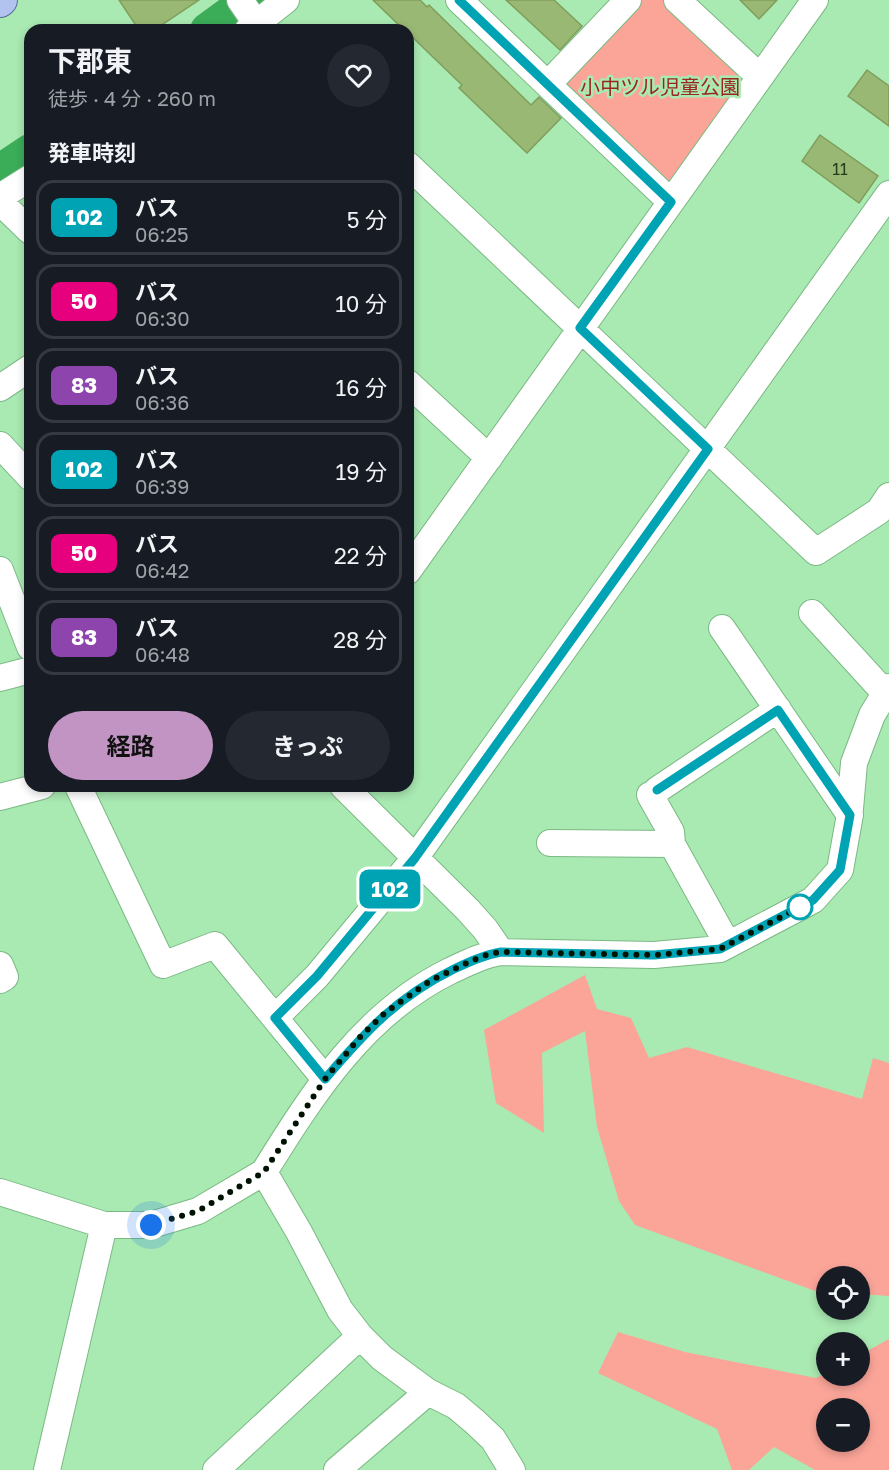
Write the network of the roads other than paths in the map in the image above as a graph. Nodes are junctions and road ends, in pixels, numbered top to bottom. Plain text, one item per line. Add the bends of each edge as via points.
1 (286, 0) edge
2 (459, 0) edge
3 (628, 0) edge
4 (676, 0) edge
5 (815, 0) edge
6 (253, 20) edge
7 (760, 77) junction
8 (548, 84) junction
9 (414, 171) edge
10 (24, 182) edge
11 (889, 194) edge
12 (0, 197) edge
13 (0, 202) edge
14 (671, 202) junction
15 (24, 225) edge
16 (580, 328) junction
17 (24, 372) edge
18 (0, 388) edge
19 (414, 389) edge
20 (0, 445) edge
21 (708, 449) junction
22 (489, 458) junction
23 (24, 471) edge
24 (889, 496) edge
25 (414, 563) edge
26 (0, 570) edge
27 (812, 613) dead end
28 (722, 628) dead end
29 (24, 632) edge
30 (24, 672) edge
31 (0, 678) edge
32 (887, 690) edge
33 (778, 710) junction
34 (24, 791) edge
35 (81, 792) edge
36 (349, 792) edge
37 (0, 797) edge
38 (850, 815) junction
39 (550, 843) dead end
40 (672, 844) junction
41 (415, 858) junction
42 (728, 945) junction
43 (501, 952) junction
44 (0, 965) edge
45 (0, 980) edge
46 (275, 1018) junction
47 (325, 1079) junction
48 (264, 1172) junction
49 (0, 1192) edge
50 (104, 1225) junction
51 (360, 1336) junction
52 (428, 1392) junction
53 (48, 1470) edge
54 (216, 1470) edge
55 (337, 1470) edge
56 (512, 1470) edge

1 - 6 street
2 - 8 street
3 - 8 street
4 - 7 street
5 - 7 street
7 - 14 street
8 - 14 street
9 - 16 street
10 - 12 street
11 - 21 street
13 - 15 street
14 - 16 street
16 - 21 street
16 - 22 street
17 - 18 street
19 - 22 street
20 - 23 street
21 - 24 street via 816,552 879,511
21 - 41 street
22 - 25 street
26 - 29 street
27 - 32 street
28 - 33 street
30 - 31 street
32 - 38 street via 872,715 854,762
33 - 38 street
33 - 40 street via 654,792
34 - 37 street
35 - 46 street via 163,965 215,945
36 - 41 street
38 - 42 street via 840,870 813,900
39 - 40 street
40 - 42 street
41 - 43 street via 468,910
41 - 46 street via 317,976
42 - 43 street via 654,955
43 - 47 street via 471,961 430,981 386,1012
44 - 45 street via 5,977
46 - 47 street
47 - 48 street
48 - 50 street via 198,1211 151,1225
48 - 51 street via 340,1310
49 - 50 street
50 - 53 street
51 - 52 street via 381,1358
51 - 54 street
52 - 55 street
52 - 56 street via 456,1406 493,1439

